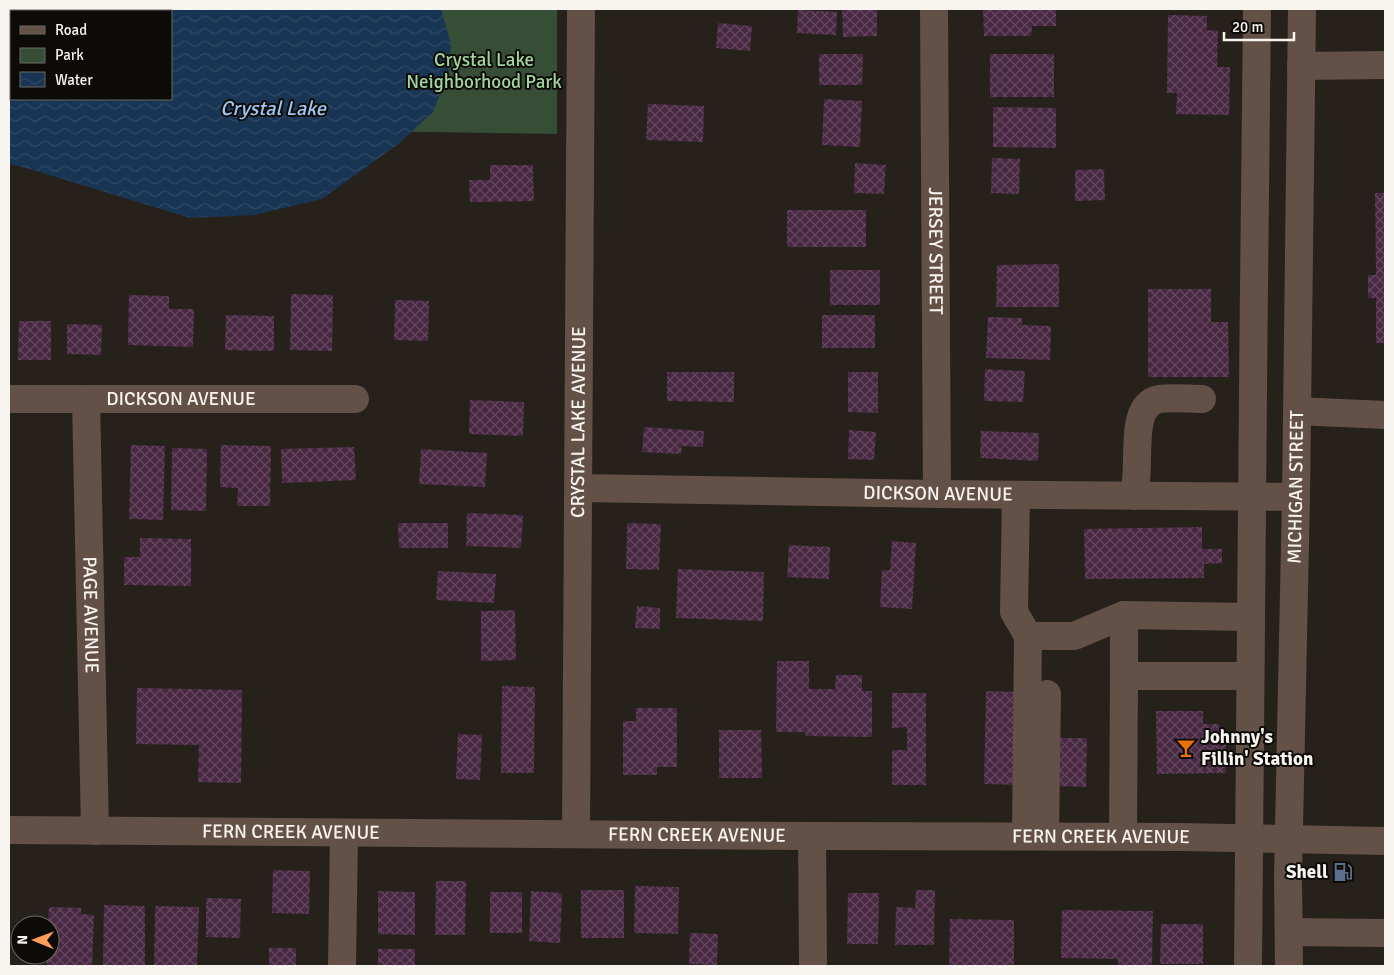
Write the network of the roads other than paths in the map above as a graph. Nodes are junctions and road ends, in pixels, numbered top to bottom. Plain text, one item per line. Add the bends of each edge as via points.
1 (581, 9) edge
2 (934, 9) edge
3 (1257, 9) edge
4 (1302, 9) edge
5 (1385, 65) edge
6 (1301, 66) junction
7 (9, 399) edge
8 (86, 399) junction
9 (355, 399) dead end
10 (1202, 400) dead end
11 (1297, 411) junction
12 (1385, 415) edge
13 (579, 488) junction
14 (937, 494) junction
15 (1016, 495) junction
16 (1135, 496) junction
17 (1253, 496) junction
18 (1296, 497) junction
19 (1124, 615) junction
20 (1250, 616) junction
21 (1028, 636) junction
22 (1124, 676) junction
23 (1249, 676) junction
24 (1047, 694) dead end
25 (9, 830) edge
26 (95, 831) junction
27 (344, 833) junction
28 (576, 834) junction
29 (812, 836) junction
30 (1036, 836) junction
31 (1123, 836) junction
32 (1248, 838) junction
33 (1289, 839) junction
34 (1385, 841) edge
35 (1289, 932) junction
36 (1385, 933) edge
37 (342, 966) edge
38 (813, 966) edge
39 (1248, 966) edge
40 (1289, 966) edge

1 - 13 street, CRYSTAL LAKE AVENUE
2 - 14 street, JERSEY STREET
3 - 17 street
4 - 6 street, MICHIGAN STREET
5 - 6 street
6 - 11 street, MICHIGAN STREET
7 - 8 street, DICKSON AVENUE
8 - 9 street, DICKSON AVENUE
8 - 26 street, PAGE AVENUE
10 - 16 street via 1159,399 1145,409 1138,430
11 - 12 street
11 - 18 street, MICHIGAN STREET
13 - 14 street, DICKSON AVENUE
13 - 28 street, CRYSTAL LAKE AVENUE
14 - 15 street, DICKSON AVENUE
15 - 16 street, DICKSON AVENUE
15 - 21 street via 1014,612
16 - 17 street, DICKSON AVENUE
17 - 18 street, DICKSON AVENUE
17 - 20 street
18 - 33 street, MICHIGAN STREET
19 - 20 street
19 - 21 street via 1074,636
19 - 22 street
20 - 23 street
21 - 30 street
22 - 23 street
22 - 31 street
23 - 32 street
24 - 30 street
25 - 26 street, FERN CREEK AVENUE
26 - 27 street, FERN CREEK AVENUE
27 - 28 street, FERN CREEK AVENUE
27 - 37 street
28 - 29 street, FERN CREEK AVENUE
29 - 30 street, FERN CREEK AVENUE
29 - 38 street
30 - 31 street, FERN CREEK AVENUE
31 - 32 street, FERN CREEK AVENUE
32 - 33 street, FERN CREEK AVENUE
32 - 39 street
33 - 34 street, FERN CREEK AVENUE
33 - 35 street, MICHIGAN STREET
35 - 36 street
35 - 40 street, MICHIGAN STREET

